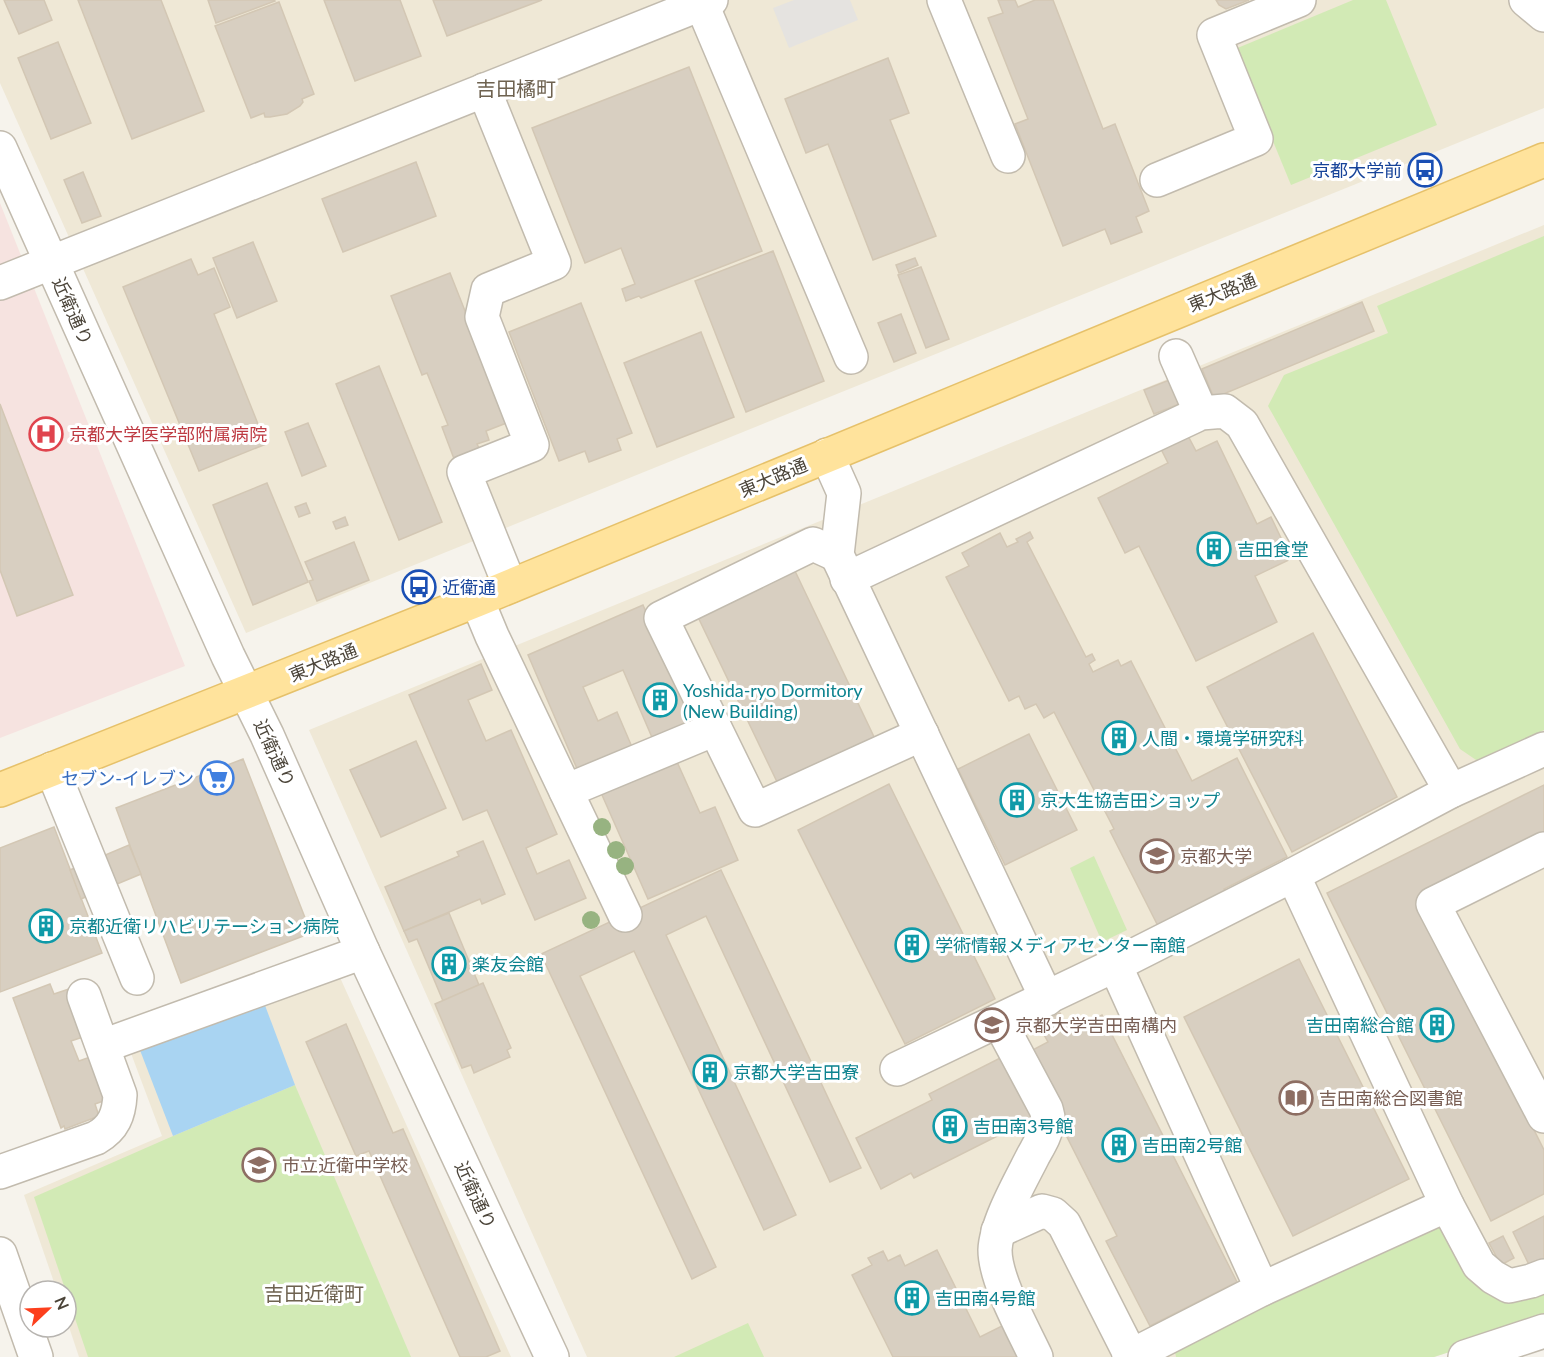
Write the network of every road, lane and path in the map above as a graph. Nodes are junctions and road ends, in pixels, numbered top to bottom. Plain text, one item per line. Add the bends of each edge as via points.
1 (944, 0) edge
2 (1299, 0) edge
3 (1526, 0) edge
4 (704, 1) edge
5 (1544, 15) edge
6 (484, 90) junction
7 (0, 148) edge
8 (1008, 156) dead end
9 (1544, 160) edge
10 (1157, 180) dead end
11 (51, 261) junction
12 (0, 283) edge
13 (1176, 356) dead end
14 (850, 357) dead end
15 (1201, 413) junction
16 (827, 455) junction
17 (842, 567) junction
18 (510, 586) junction
19 (477, 600) junction
20 (246, 693) junction
21 (715, 729) junction
22 (922, 734) junction
23 (1544, 748) edge
24 (52, 769) junction
25 (0, 790) edge
26 (566, 791) junction
27 (1451, 791) junction
28 (1544, 849) edge
29 (1293, 875) junction
30 (625, 915) dead end
31 (363, 952) junction
32 (1115, 965) junction
33 (137, 978) dead end
34 (84, 996) dead end
35 (1047, 999) junction
36 (999, 1020) junction
37 (103, 1046) junction
38 (897, 1069) dead end
39 (1544, 1116) edge
40 (0, 1172) edge
41 (1448, 1205) junction
42 (998, 1231) junction
43 (0, 1254) edge
44 (1544, 1275) edge
45 (1262, 1289) junction
46 (1544, 1331) edge
47 (36, 1357) edge
48 (552, 1357) edge
49 (1036, 1357) edge
50 (1130, 1357) edge
51 (1465, 1357) edge

1 - 8 street
2 - 10 street via 1214,35 1256,140
3 - 5 street
4 - 6 street
4 - 14 street
6 - 11 street
6 - 18 street via 554,263 488,290 482,317 532,445 464,472
7 - 11 street, 近衛通り
9 - 16 main road, 東大路通
11 - 12 street
11 - 20 street, 近衛通り
13 - 15 street
15 - 17 street
15 - 27 street via 1225,411 1242,424
16 - 17 street via 844,493
16 - 18 main road, 東大路通
17 - 21 street via 813,544 661,618
17 - 22 street
18 - 19 main road, 東大路通
19 - 20 main road, 東大路通
19 - 26 street
20 - 24 main road, 東大路通
20 - 31 street, 近衛通り
21 - 22 street via 755,810
21 - 26 street
22 - 35 street
23 - 27 street
24 - 25 main road, 東大路通
24 - 33 street
26 - 30 street
27 - 29 street
28 - 39 street via 1433,904
29 - 32 street
29 - 41 street
31 - 37 street
31 - 48 street, 近衛通り
32 - 35 street
32 - 45 street
34 - 37 street
35 - 36 street
36 - 38 street
36 - 42 street via 1049,1120
37 - 40 street via 120,1095 114,1122 106,1133
41 - 44 street via 1479,1265 1493,1277 1509,1286
41 - 45 street
42 - 49 street via 996,1262
42 - 50 street via 1042,1211 1053,1214 1064,1224
43 - 47 street
45 - 50 street
46 - 51 street

